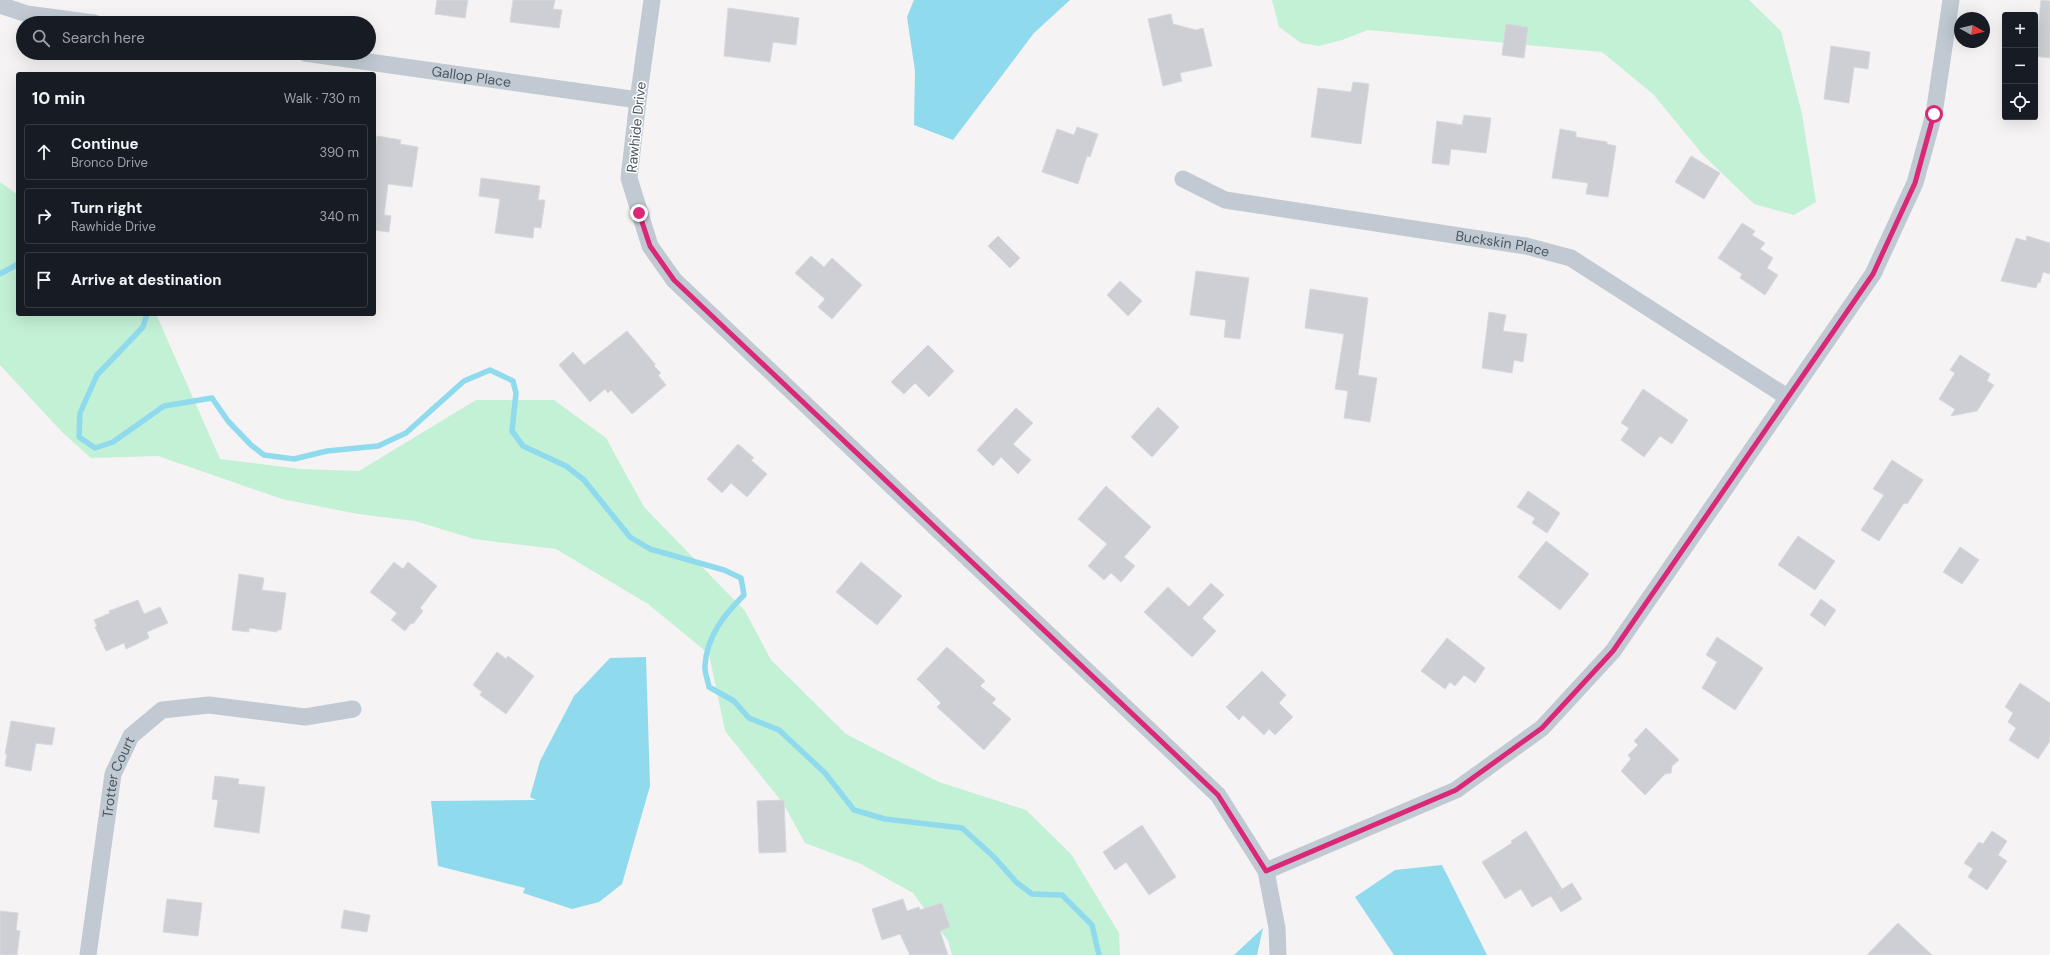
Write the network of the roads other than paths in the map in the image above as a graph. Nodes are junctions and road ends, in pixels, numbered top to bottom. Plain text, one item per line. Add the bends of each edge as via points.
1 (652, 0) edge
2 (1951, 0) edge
3 (0, 6) edge
4 (42, 16) edge
5 (355, 60) edge
6 (638, 100) junction
7 (1183, 179) dead end
8 (1787, 398) junction
9 (353, 709) dead end
10 (1266, 871) junction
11 (88, 955) edge
12 (1278, 955) edge

1 - 6 street, Rawhide Drive
2 - 8 street via 1934,114 1915,183 1873,274
3 - 4 street
5 - 6 street, Gallop Place
6 - 10 street, Rawhide Drive via 629,178 650,246 674,280 1218,795
7 - 8 street, Buckskin Place via 1225,200 1526,246 1572,258
8 - 10 street via 1613,651 1542,728 1456,790
9 - 11 street, Trotter Court via 305,717 209,705 162,710 131,736 113,774
10 - 12 street, Rawhide Drive via 1278,928

